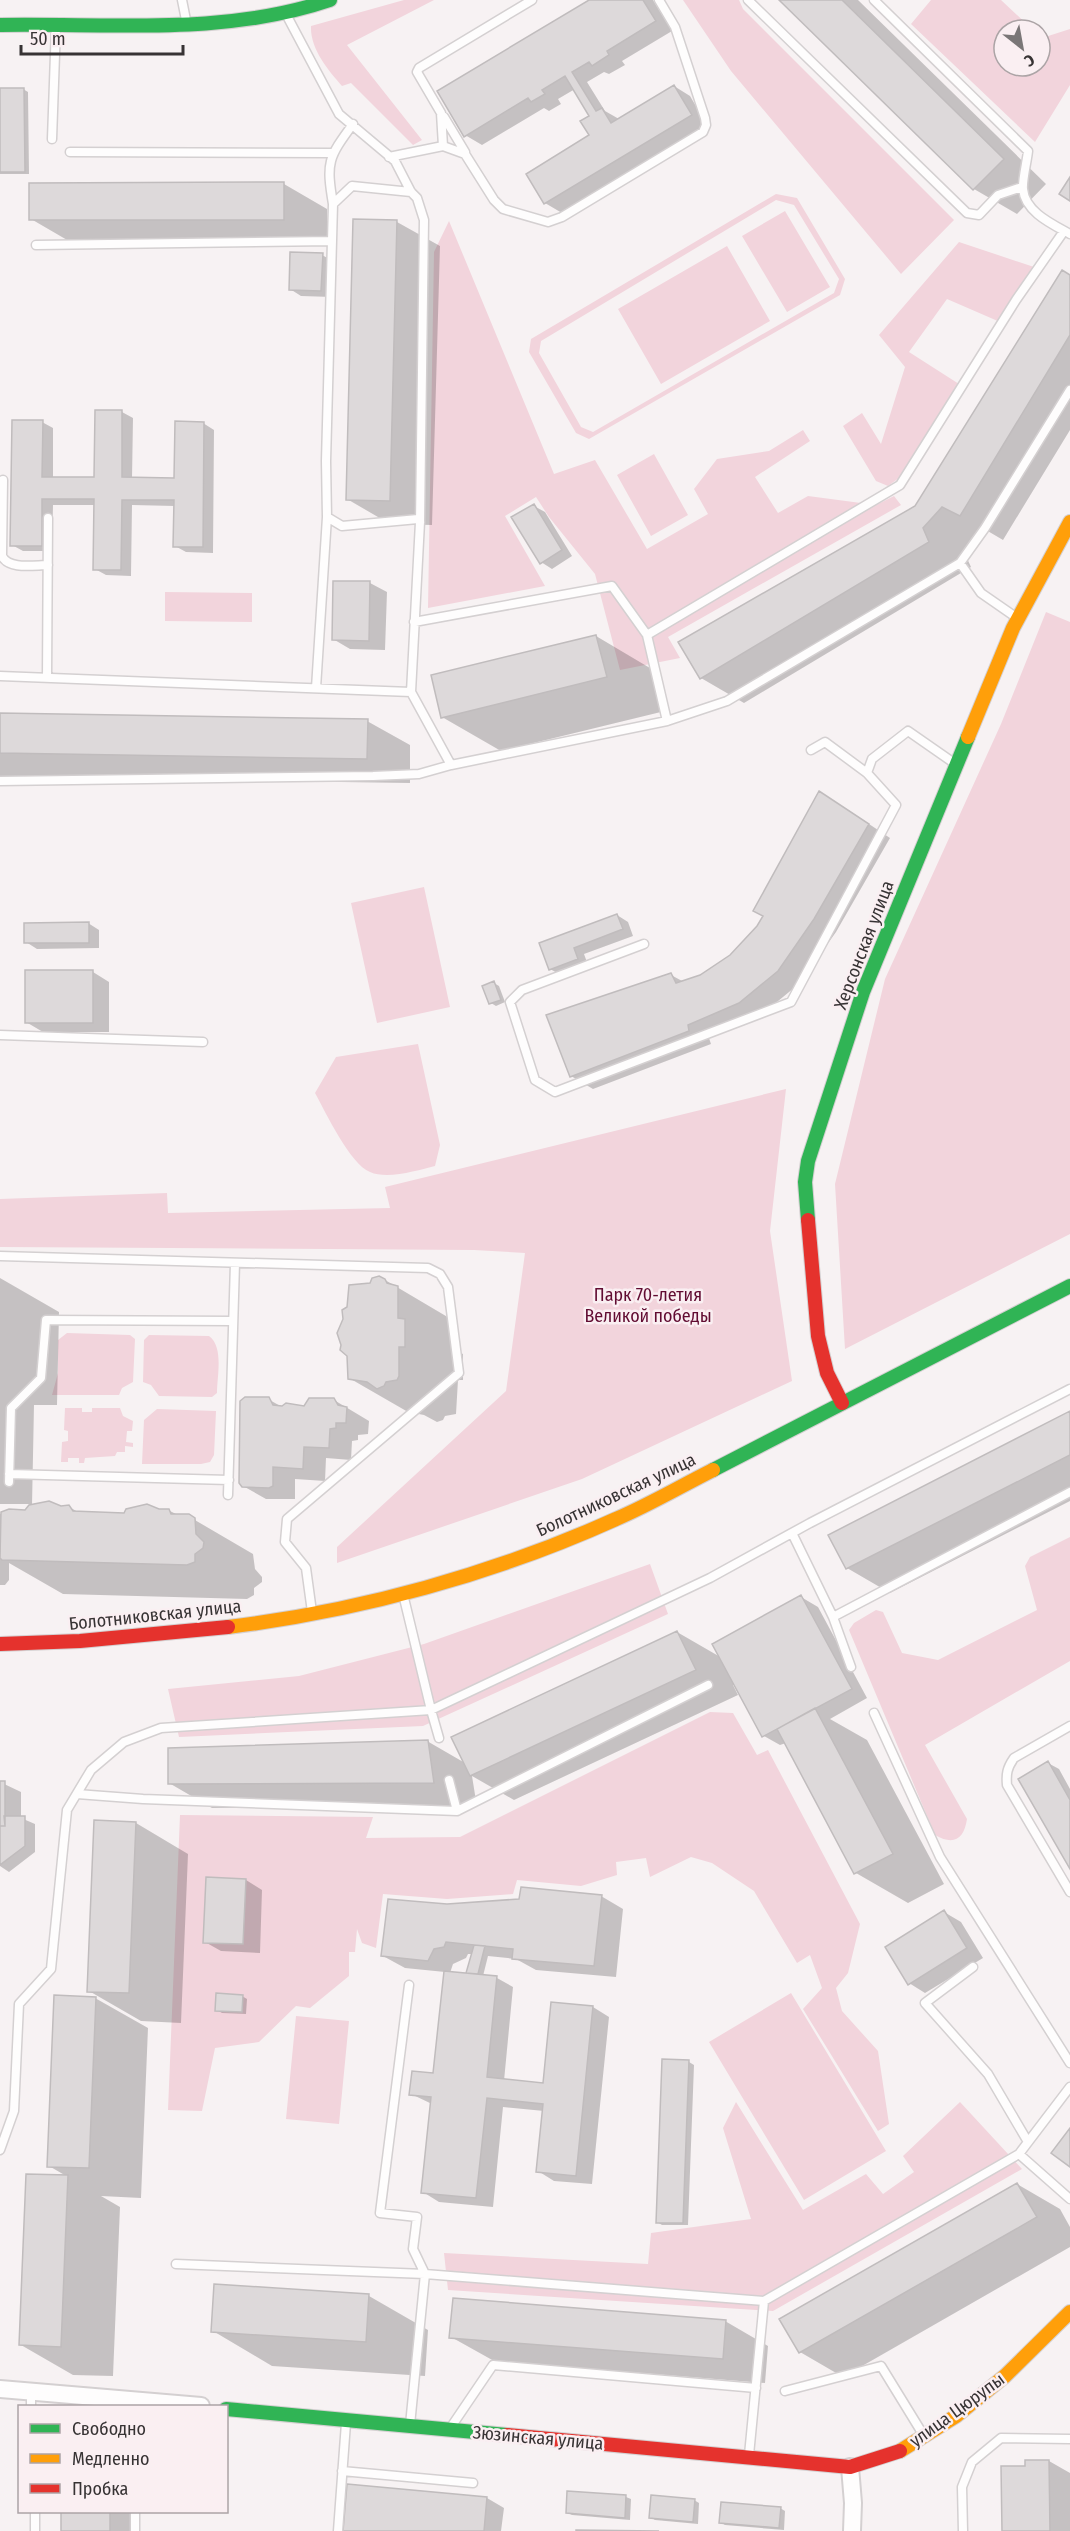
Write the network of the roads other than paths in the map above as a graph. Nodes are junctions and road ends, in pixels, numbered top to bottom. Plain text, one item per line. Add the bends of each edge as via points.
1 (182, 0) edge
2 (330, 0) edge
3 (532, 0) edge
4 (659, 0) edge
5 (748, 0) edge
6 (874, 0) edge
7 (286, 13) junction
8 (56, 24) junction
9 (187, 24) junction
10 (0, 25) edge
11 (439, 108) junction
12 (352, 124) junction
13 (52, 139) dead end
14 (443, 146) junction
15 (70, 152) dead end
16 (332, 153) junction
17 (388, 157) junction
18 (469, 158) junction
19 (1022, 187) junction
20 (411, 192) junction
21 (333, 204) junction
22 (1067, 232) edge
23 (332, 241) junction
24 (36, 245) dead end
25 (1070, 390) edge
26 (3, 480) dead end
27 (327, 517) junction
28 (48, 518) dead end
29 (420, 522) junction
30 (1070, 522) edge
31 (960, 563) junction
32 (48, 565) junction
33 (1018, 619) junction
34 (414, 622) junction
35 (647, 635) junction
36 (0, 676) edge
37 (47, 678) junction
38 (316, 688) junction
39 (411, 692) junction
40 (667, 721) junction
41 (811, 750) dead end
42 (451, 765) junction
43 (956, 765) junction
44 (867, 773) junction
45 (0, 781) edge
46 (644, 945) dead end
47 (0, 1035) edge
48 (203, 1041) dead end
49 (0, 1256) edge
50 (236, 1263) junction
51 (1070, 1286) edge
52 (234, 1321) junction
53 (1070, 1389) edge
54 (842, 1403) junction
55 (229, 1480) junction
56 (1070, 1492) edge
57 (228, 1495) dead end
58 (792, 1533) junction
59 (403, 1593) junction
60 (313, 1614) junction
61 (833, 1617) junction
62 (0, 1644) edge
63 (851, 1667) dead end
64 (708, 1685) dead end
65 (431, 1710) junction
66 (874, 1713) dead end
67 (1070, 1726) edge
68 (439, 1738) dead end
69 (449, 1780) dead end
70 (77, 1794) junction
71 (457, 1812) junction
72 (1070, 1892) edge
73 (973, 1967) dead end
74 (409, 1985) dead end
75 (1070, 2063) edge
76 (1070, 2087) edge
77 (1028, 2142) junction
78 (0, 2150) edge
79 (1019, 2154) junction
80 (1070, 2199) edge
81 (176, 2264) dead end
82 (425, 2274) junction
83 (764, 2301) junction
84 (1065, 2320) edge
85 (0, 2388) edge
86 (756, 2388) junction
87 (785, 2391) dead end
88 (31, 2399) edge
89 (134, 2403) edge
90 (179, 2405) edge
91 (228, 2409) edge
92 (346, 2420) junction
93 (410, 2426) junction
94 (449, 2430) junction
95 (924, 2436) junction
96 (1070, 2439) edge
97 (749, 2456) junction
98 (850, 2467) junction
99 (342, 2471) junction
100 (473, 2483) dead end
101 (34, 2513) edge
102 (135, 2513) edge
103 (35, 2531) edge
104 (135, 2531) edge
105 (338, 2531) edge
106 (852, 2531) edge
107 (963, 2531) edge

1 - 9 lane
2 - 7 street
3 - 11 lane via 418,68
4 - 18 lane via 675,27 705,118 703,132 548,222 503,209
5 - 19 lane via 968,213 978,215 998,195
6 - 19 lane via 1028,151
7 - 9 street
7 - 12 lane via 339,114
8 - 9 street
8 - 10 street
8 - 13 lane
11 - 14 lane
11 - 18 lane
12 - 16 lane
12 - 17 lane
14 - 17 lane
14 - 18 lane via 459,150
15 - 16 lane
16 - 21 lane via 328,174
17 - 20 lane via 395,161
19 - 22 lane via 1026,202 1049,223
20 - 21 lane via 352,186
20 - 29 lane via 424,220
21 - 23 lane
22 - 35 lane via 1016,300 900,485
23 - 24 lane
23 - 27 lane
25 - 31 lane
26 - 32 lane via 2,556 12,565
27 - 29 lane via 342,526 418,519
27 - 38 lane
28 - 32 lane
29 - 34 lane
30 - 33 street, Херсонская улица
31 - 33 lane via 981,593
31 - 40 lane via 727,701
32 - 37 lane
33 - 43 street, Херсонская улица
34 - 35 lane via 612,586
34 - 39 lane
35 - 40 lane
36 - 37 lane
37 - 38 lane
38 - 39 lane
39 - 42 lane
40 - 42 lane
41 - 44 lane via 825,742
42 - 45 lane via 419,774 373,776
43 - 44 lane via 908,731 872,759
43 - 54 street, Херсонская улица via 863,992 807,1161 805,1182 818,1336 827,1373
44 - 46 lane via 896,805 791,1002 555,1092 535,1080 510,1002 522,990
47 - 48 lane
49 - 50 lane
50 - 52 lane
50 - 60 lane via 428,1268 440,1274 448,1287 459,1373 287,1519 285,1542 306,1568
51 - 54 street, Болотниковская улица
52 - 55 lane
52 - 55 lane via 46,1320 41,1378 11,1408 9,1478
53 - 58 lane
54 - 59 street, Болотниковская улица via 617,1519 558,1545
55 - 57 lane
56 - 61 lane
58 - 61 lane
58 - 65 lane via 710,1578
59 - 60 street, Болотниковская улица
59 - 65 lane
60 - 62 street, Болотниковская улица via 146,1636
61 - 63 lane
64 - 71 lane
65 - 68 lane
65 - 70 lane via 161,1728 124,1742 91,1770
66 - 75 lane via 940,1857
67 - 72 lane via 1014,1758 1006,1776 1007,1785
69 - 71 lane
70 - 71 lane
70 - 78 lane via 67,1810 51,1969 19,2004 14,2111
73 - 77 lane via 925,2003 988,2074
74 - 82 lane via 380,2214 417,2217 413,2249
76 - 77 lane
77 - 79 lane
79 - 80 lane
79 - 83 lane
81 - 82 lane
82 - 83 lane
82 - 93 lane
83 - 86 lane
84 - 95 street, улица Цюрупы via 1005,2376
85 - 88 street
86 - 94 lane via 494,2365
86 - 97 lane
87 - 95 lane via 881,2366
88 - 89 street
89 - 90 street
91 - 92 street, Зюзинская улица
92 - 93 street, Зюзинская улица
92 - 99 lane
93 - 94 street, Зюзинская улица
94 - 97 street, Зюзинская улица
95 - 98 street, улица Цюрупы via 903,2450
96 - 107 lane via 1001,2438 972,2462 962,2487
97 - 98 street, Зюзинская улица
98 - 106 street
99 - 100 lane
99 - 105 lane
101 - 103 lane
102 - 104 lane

